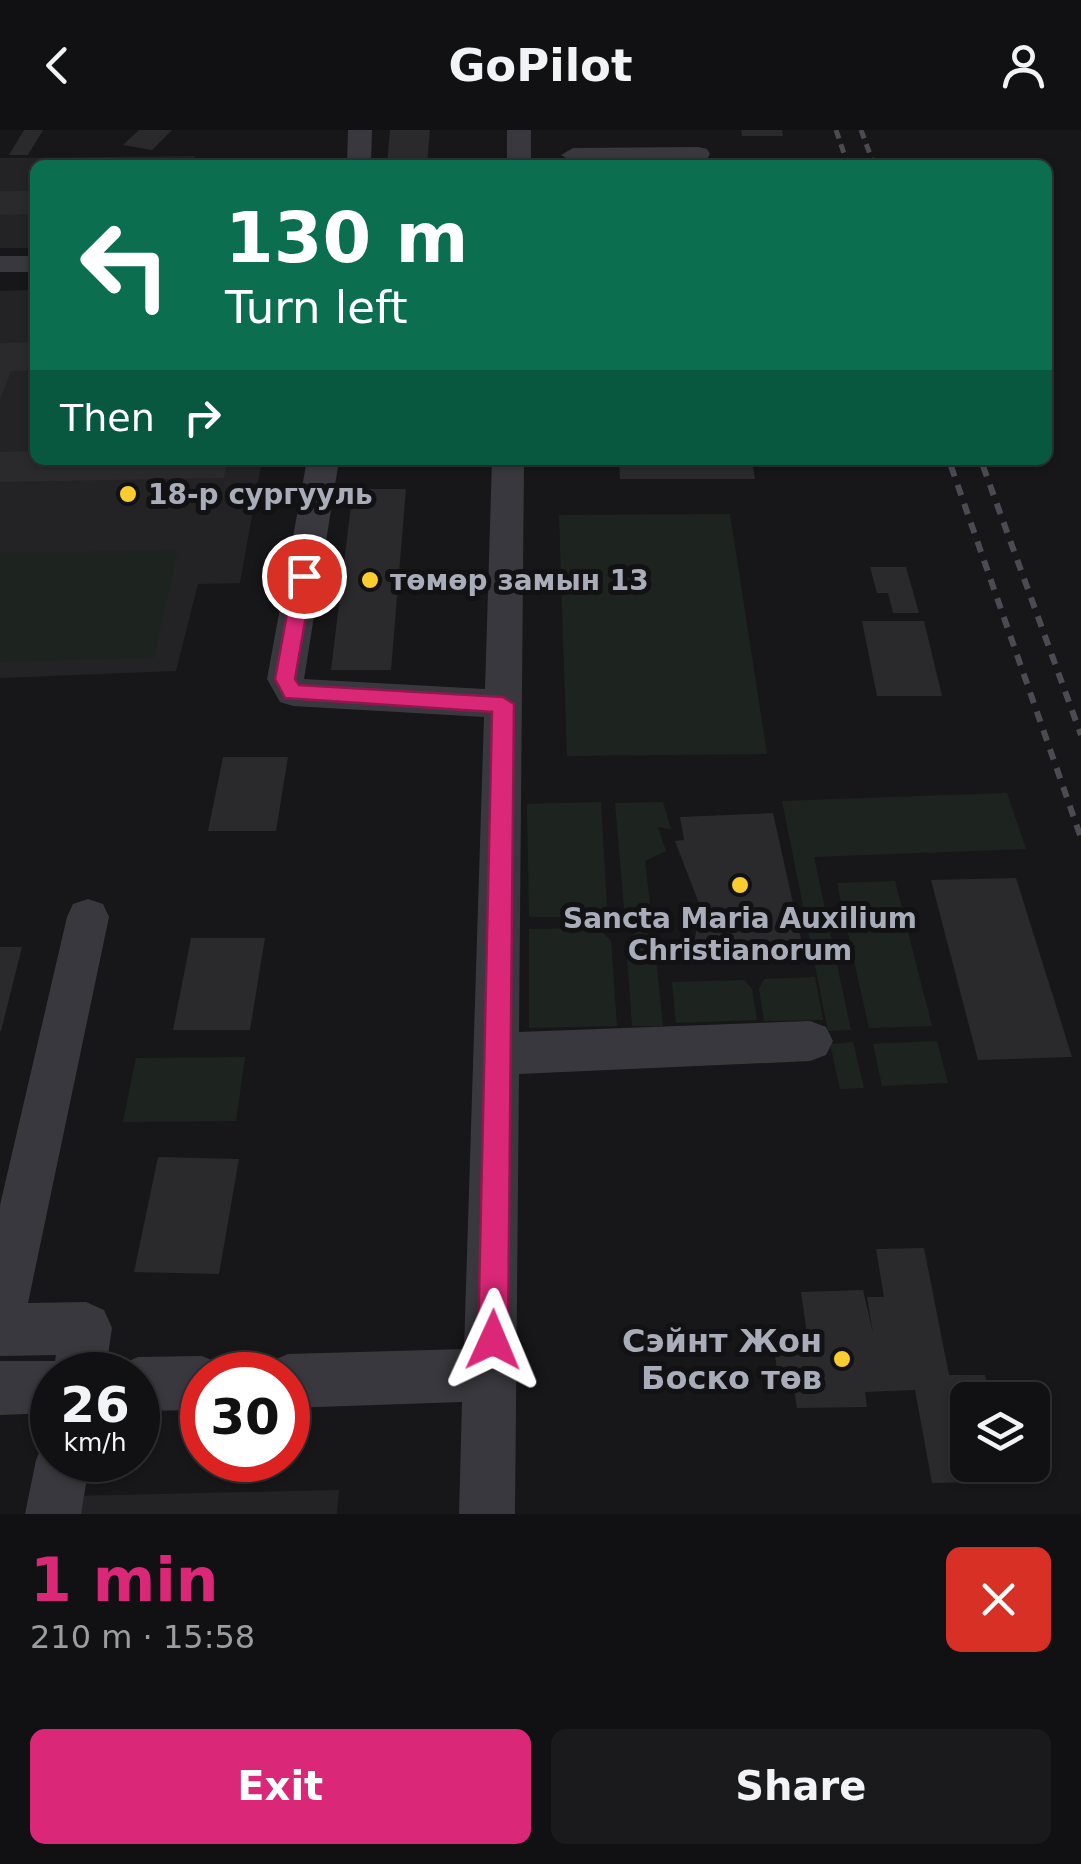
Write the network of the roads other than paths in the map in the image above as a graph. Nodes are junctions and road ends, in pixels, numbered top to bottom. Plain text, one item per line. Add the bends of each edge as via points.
1 (360, 130) edge
2 (519, 130) edge
3 (697, 150) edge
4 (573, 155) dead end
5 (359, 160) edge
6 (518, 160) edge
7 (0, 264) edge
8 (30, 264) edge
9 (322, 465) edge
10 (508, 465) edge
11 (503, 704) junction
12 (88, 916) dead end
13 (810, 1041) dead end
14 (498, 1054) junction
15 (0, 1316) edge
16 (0, 1330) edge
17 (82, 1352) edge
18 (492, 1375) junction
19 (310, 1379) edge
20 (30, 1387) edge
21 (0, 1388) edge
22 (60, 1482) edge
23 (54, 1514) edge
24 (487, 1514) edge

1 - 5 street
2 - 6 street
3 - 4 street
7 - 8 street
9 - 11 street via 285,679 292,692
10 - 11 street
11 - 14 street
12 - 15 street
13 - 14 street
14 - 18 street
16 - 17 street via 86,1328
18 - 19 street
18 - 24 street
20 - 21 street
22 - 23 street

